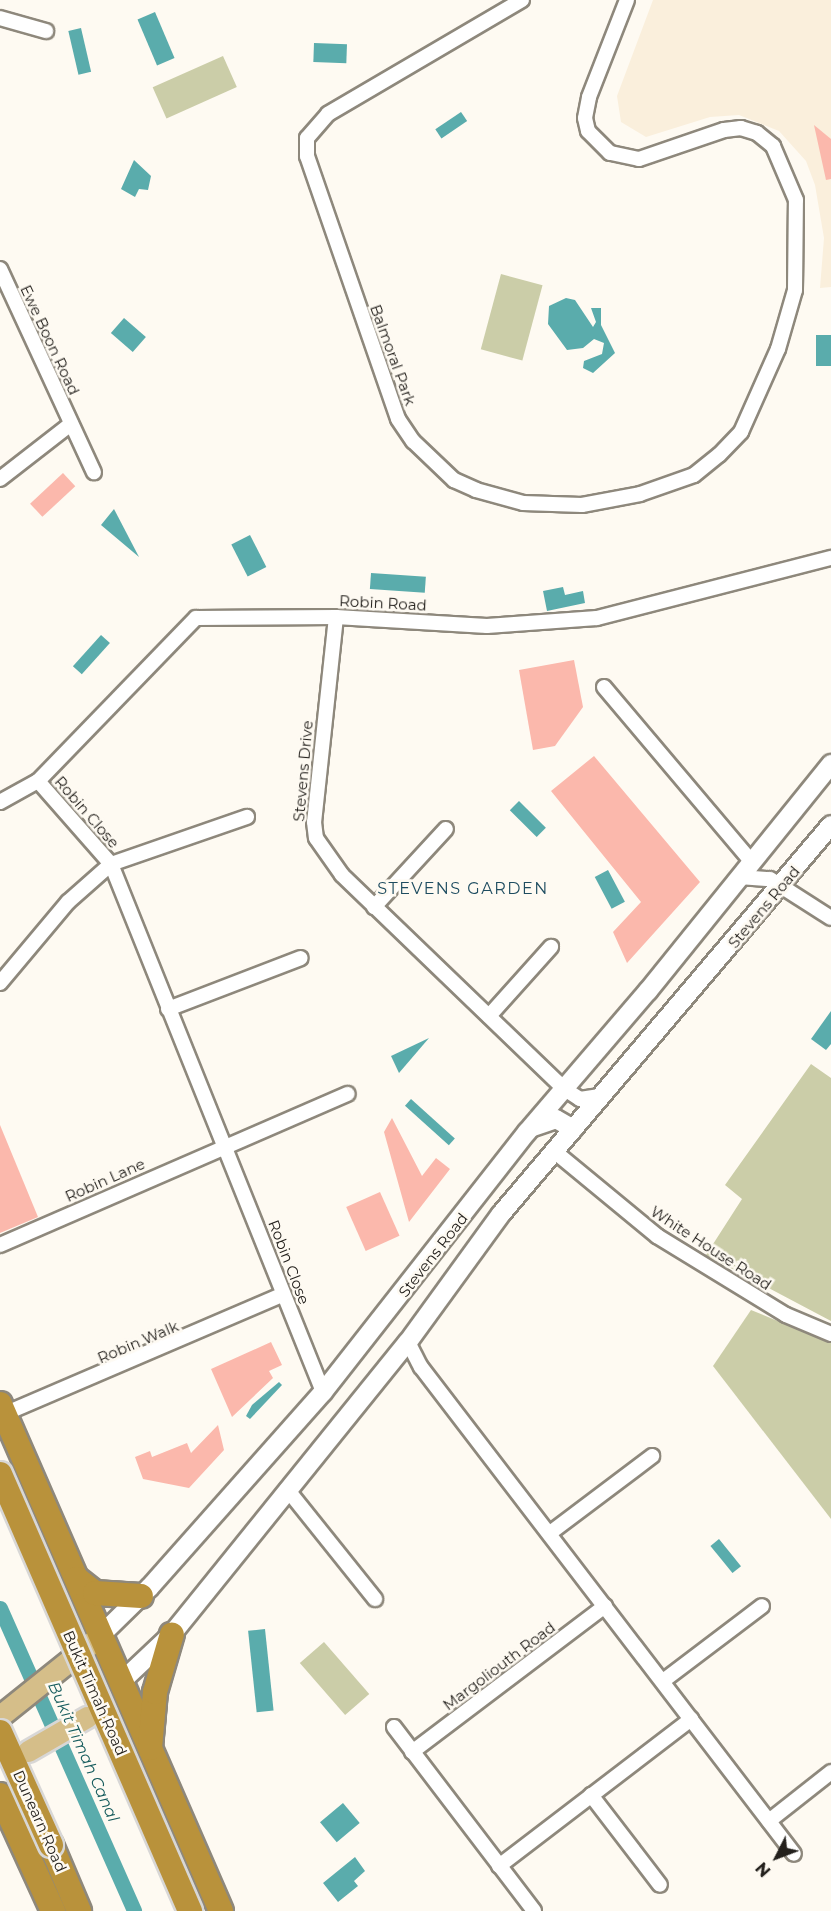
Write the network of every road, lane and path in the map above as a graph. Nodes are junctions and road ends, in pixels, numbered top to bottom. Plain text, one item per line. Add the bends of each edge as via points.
1 (522, 0) edge
2 (627, 0) edge
3 (0, 18) edge
4 (46, 31) dead end
5 (0, 269) edge
6 (71, 424) junction
7 (94, 472) dead end
8 (0, 479) edge
9 (831, 558) edge
10 (336, 617) junction
11 (604, 687) dead end
12 (831, 764) edge
13 (38, 781) junction
14 (0, 802) edge
15 (247, 817) dead end
16 (831, 825) edge
17 (446, 829) dead end
18 (752, 862) junction
19 (111, 864) junction
20 (740, 877) junction
21 (783, 886) junction
22 (374, 907) junction
23 (831, 918) edge
24 (551, 947) dead end
25 (301, 958) dead end
26 (0, 983) edge
27 (168, 1009) junction
28 (489, 1016) junction
29 (563, 1088) junction
30 (348, 1094) dead end
31 (600, 1096) junction
32 (573, 1130) junction
33 (527, 1132) junction
34 (224, 1145) junction
35 (554, 1151) junction
36 (0, 1245) edge
37 (282, 1295) junction
38 (831, 1334) edge
39 (408, 1342) junction
40 (323, 1392) junction
41 (2, 1409) edge
42 (652, 1456) dead end
43 (0, 1474) edge
44 (287, 1489) junction
45 (550, 1533) junction
46 (77, 1579) junction
47 (141, 1596) junction
48 (375, 1599) dead end
49 (605, 1606) junction
50 (762, 1606) dead end
51 (172, 1634) junction
52 (100, 1636) junction
53 (663, 1681) junction
54 (120, 1683) junction
55 (5, 1713) edge
56 (691, 1719) junction
57 (394, 1726) dead end
58 (0, 1732) edge
59 (412, 1752) junction
60 (150, 1753) junction
61 (0, 1762) edge
62 (831, 1772) edge
63 (0, 1795) edge
64 (591, 1795) junction
65 (769, 1821) junction
66 (0, 1832) edge
67 (794, 1854) dead end
68 (499, 1866) junction
69 (660, 1885) dead end
70 (50, 1903) edge
71 (79, 1911) edge
72 (190, 1911) edge
73 (221, 1911) edge
74 (534, 1911) edge

1 - 2 street, Balmoral Park via 328,114 307,138 307,156 398,419 413,441 454,480 476,490 523,503 582,506 640,494 694,475 741,432 778,349 795,280 796,200 779,155 757,133 741,128 724,130 639,159 610,153 592,137 585,118 589,97
3 - 4 street
5 - 6 street, Ewe Boon Road
6 - 7 street, Ewe Boon Road
6 - 8 street
9 - 10 street, Robin Road via 597,618 487,626
10 - 13 street, Robin Road via 196,618
10 - 22 street, Stevens Drive via 315,831 326,856
11 - 18 street
12 - 18 main road, Stevens Road
13 - 14 street, Robin Road
13 - 19 street, Robin Close
15 - 19 street, Robin Close
16 - 21 main road, Stevens Road
17 - 22 street
18 - 20 main road, Stevens Road
19 - 26 street via 68,902
19 - 27 street, Robin Close
20 - 21 street via 761,876
20 - 29 main road, Stevens Road
21 - 23 street
21 - 31 main road, Stevens Road
22 - 28 street, Stevens Drive
24 - 28 street
25 - 27 street
27 - 34 street, Robin Close
28 - 29 street, Stevens Drive
29 - 31 street, Stevens Drive via 580,1100
29 - 33 main road, Stevens Road
30 - 34 street
31 - 32 main road, Stevens Road
32 - 33 main road via 549,1119
32 - 35 main road, Stevens Road
33 - 40 main road, Stevens Road
34 - 36 street, Robin Lane
34 - 37 street, Robin Close via 283,1287
35 - 38 street, White House Road via 657,1236 786,1315
35 - 39 main road, Stevens Road via 501,1214
37 - 40 street, Robin Close
37 - 41 street, Robin Walk
39 - 44 main road, Stevens Road
39 - 45 street via 421,1367
40 - 47 main road, Stevens Road
41 - 46 highway
42 - 45 street
43 - 72 highway, Bukit Timah Road, bridge
44 - 48 street
44 - 51 main road, Stevens Road
45 - 49 street
46 - 47 highway via 95,1593
46 - 52 highway
47 - 52 main road, Stevens Road
49 - 53 street
49 - 59 street, Margoliouth Road
50 - 53 street
51 - 54 main road, Stevens Road
51 - 60 highway via 156,1692
52 - 54 highway
52 - 55 main road
53 - 56 street
54 - 60 highway
54 - 61 main road, bridge via 87,1717
56 - 64 street
56 - 65 street
57 - 59 street
58 - 71 highway, Dunearn Road, bridge
59 - 68 street
60 - 73 highway
62 - 65 street
63 - 70 highway
64 - 68 street
64 - 69 street
65 - 67 street
66 - 70 highway
68 - 74 street

